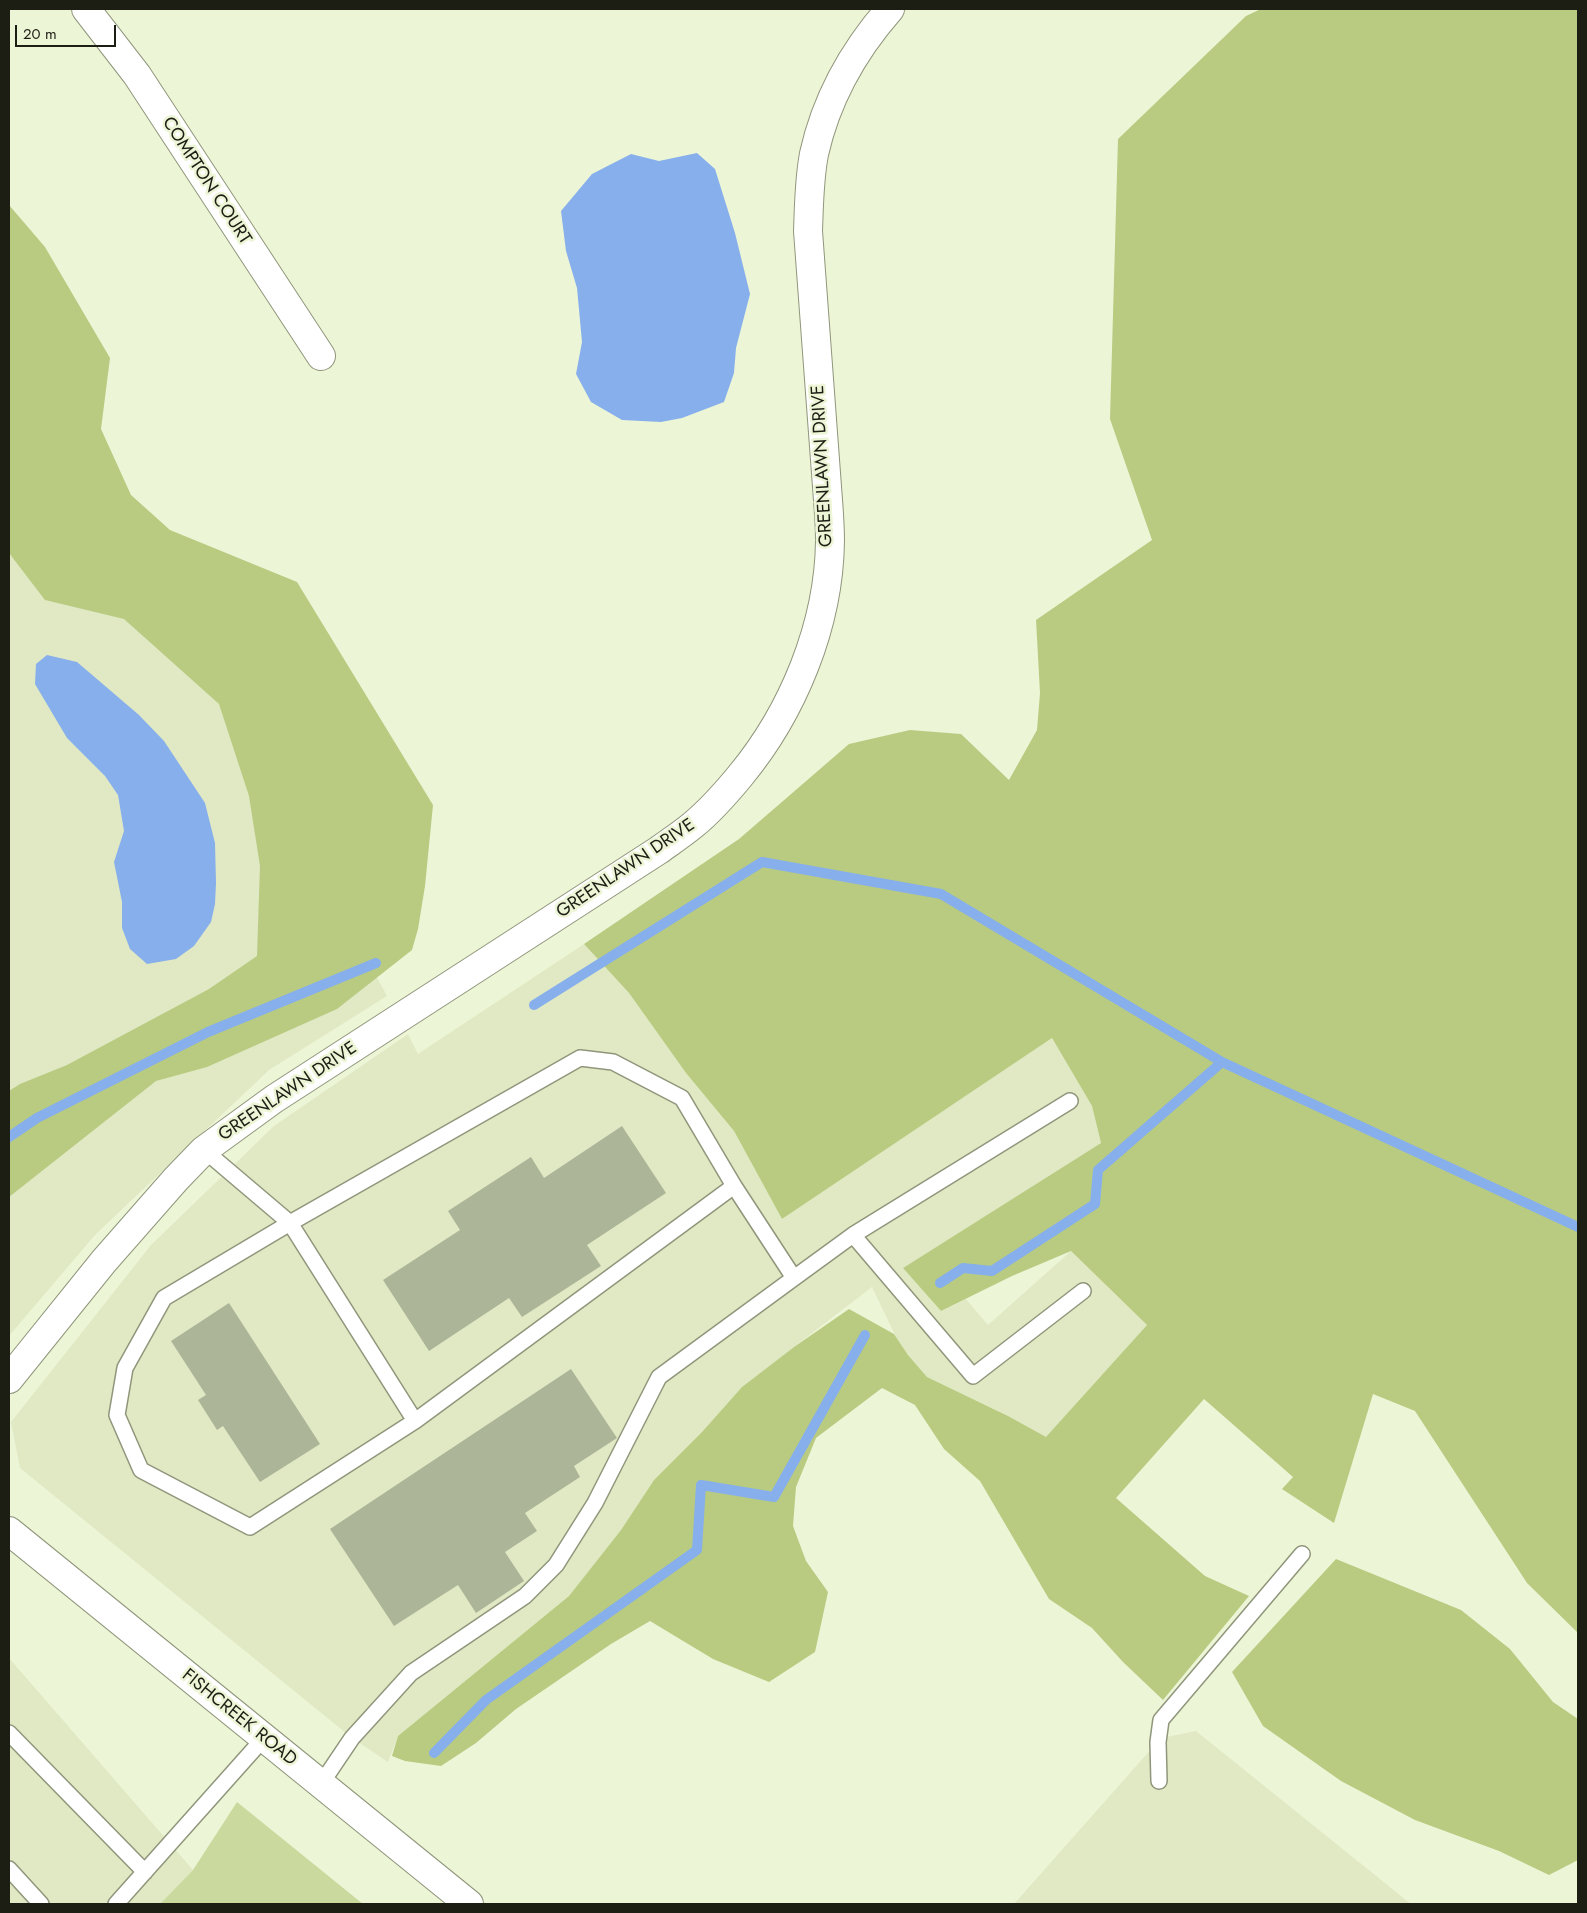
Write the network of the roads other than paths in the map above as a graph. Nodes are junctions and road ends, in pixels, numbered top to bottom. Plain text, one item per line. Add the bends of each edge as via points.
1 (889, 9) edge
2 (96, 12) edge
3 (321, 356) dead end
4 (1070, 1101) dead end
5 (204, 1150) junction
6 (734, 1186) junction
7 (290, 1223) junction
8 (853, 1235) junction
9 (794, 1278) junction
10 (1083, 1291) dead end
11 (9, 1380) edge
12 (415, 1421) junction
13 (9, 1531) edge
14 (1302, 1554) dead end
15 (9, 1733) edge
16 (264, 1738) junction
17 (1159, 1781) dead end
18 (321, 1784) junction
19 (9, 1869) edge
20 (145, 1872) junction
21 (41, 1904) edge
22 (116, 1904) edge
23 (469, 1904) edge

1 - 5 street, GREENLAWN DRIVE via 866,38 844,75 827,111 814,154 808,231 830,543 817,629 785,712 759,753 694,825 274,1099
2 - 3 street, COMPTON COURT
4 - 8 lane
5 - 7 lane
5 - 11 street, GREENLAWN DRIVE via 111,1254
6 - 7 lane via 682,1098 614,1062 580,1058
6 - 9 lane
6 - 12 lane
7 - 12 lane
7 - 12 lane via 164,1298 125,1368 117,1415 141,1470 250,1527
8 - 9 lane
8 - 10 lane via 973,1376
9 - 18 lane via 659,1377 595,1503 556,1565 525,1596 412,1673 352,1738
13 - 16 street, FISHCREEK ROAD
14 - 17 lane via 1161,1720
15 - 20 lane
16 - 18 street, FISHCREEK ROAD
16 - 20 lane
18 - 23 street, FISHCREEK ROAD
19 - 21 lane
20 - 22 lane

